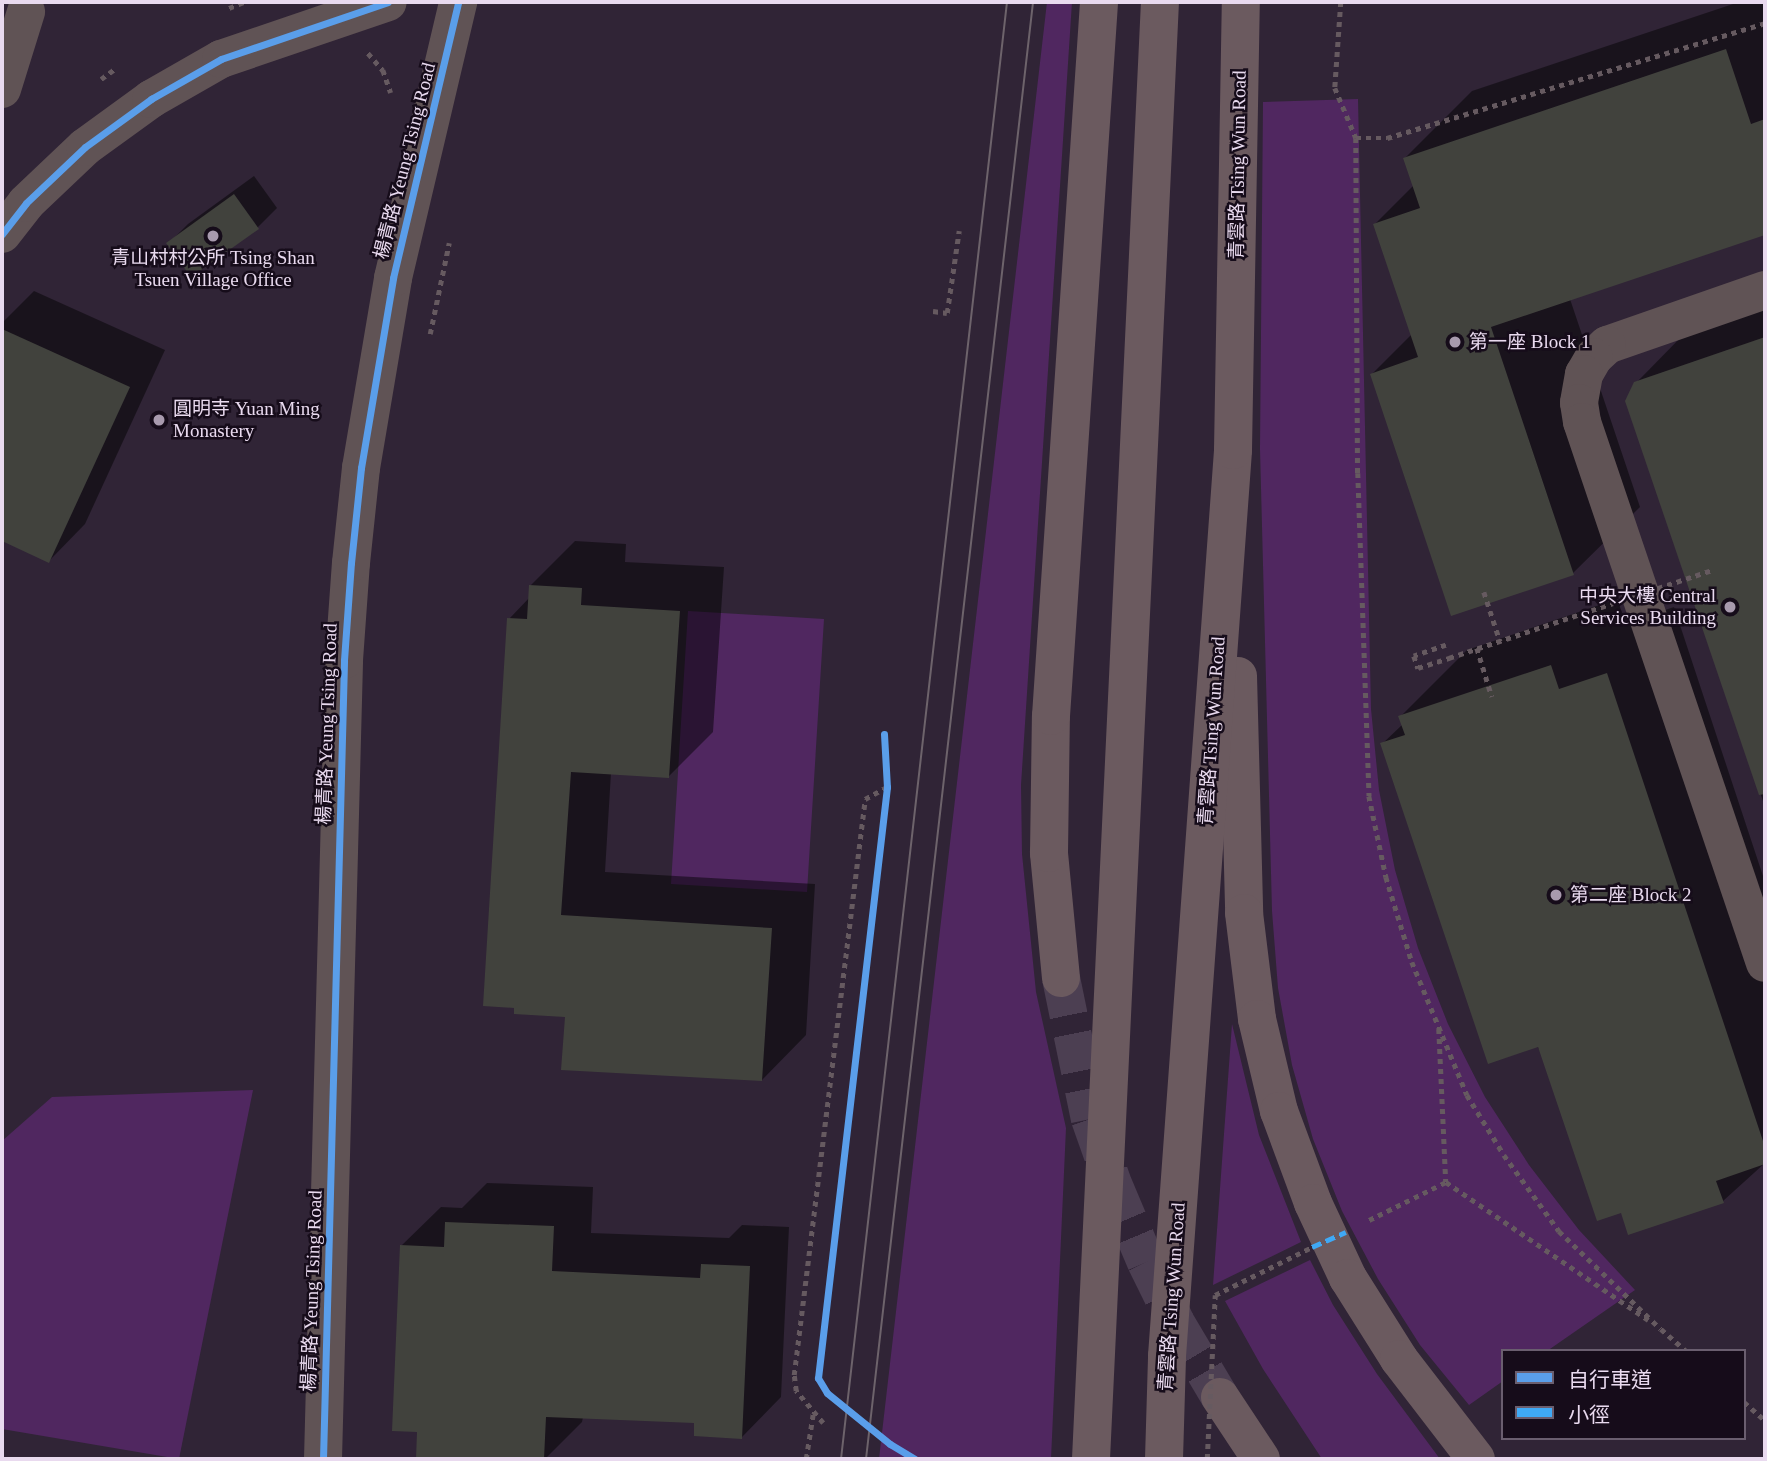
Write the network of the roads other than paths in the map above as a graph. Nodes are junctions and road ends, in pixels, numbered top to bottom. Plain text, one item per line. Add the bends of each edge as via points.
1 (388, 2) edge
2 (458, 2) edge
3 (1099, 2) edge
4 (1160, 2) edge
5 (1241, 2) edge
6 (26, 13) edge
7 (2, 89) edge
8 (2, 234) edge
9 (1765, 290) edge
10 (1233, 450) junction
11 (1765, 963) edge
12 (1061, 978) tunnel mouth
13 (1220, 1397) tunnel mouth
14 (323, 1459) edge
15 (1091, 1459) edge
16 (1164, 1459) edge
17 (1261, 1459) edge
18 (1476, 1459) edge

1 - 8 street via 221,59 151,99 85,147 26,203
2 - 14 street, 楊青路 Yeung Tsing Road via 393,278 361,468 351,564 344,660
3 - 12 main road via 1050,742 1049,853
4 - 15 main road
5 - 10 main road, 青雲路 Tsing Wun Road
6 - 7 street
9 - 11 street via 1607,345 1584,374 1579,403
10 - 16 main road, 青雲路 Tsing Wun Road via 1168,1342
10 - 18 main road via 1244,913 1266,1064 1296,1160 1348,1278 1399,1359
13 - 17 main road

